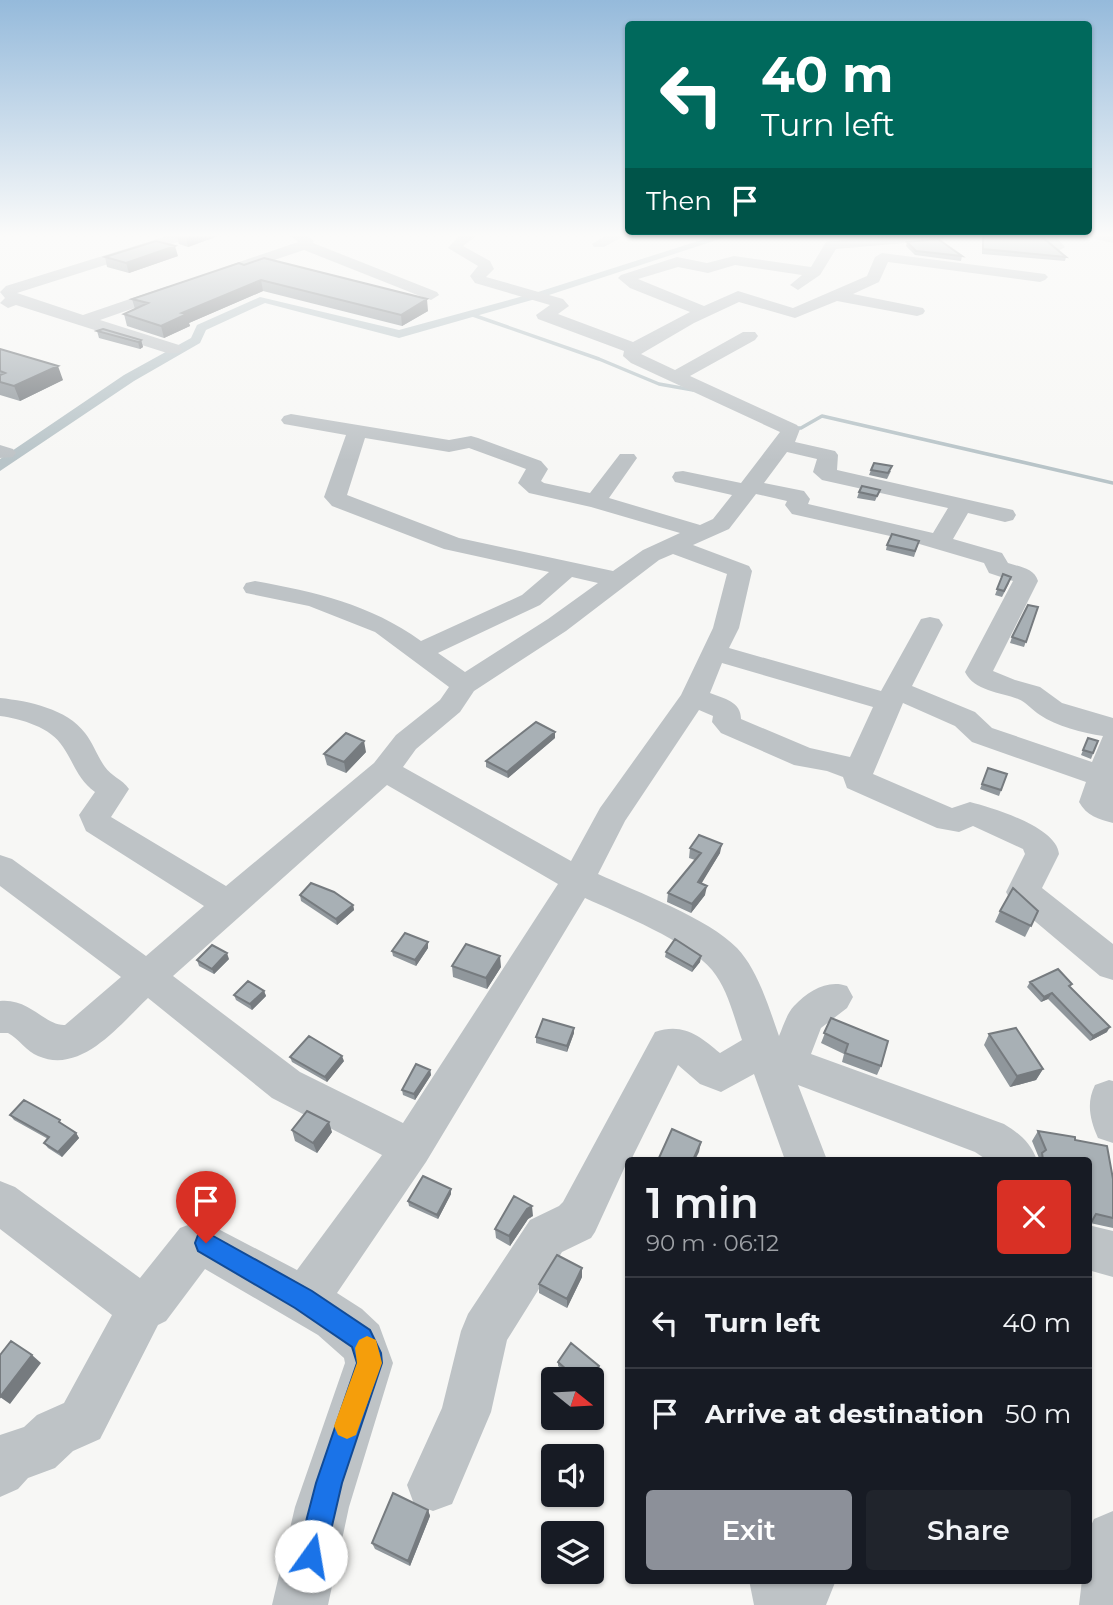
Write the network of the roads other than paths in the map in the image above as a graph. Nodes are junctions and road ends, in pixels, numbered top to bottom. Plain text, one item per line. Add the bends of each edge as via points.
1 (55, 311) edge
2 (110, 311) edge
3 (550, 311) edge
4 (702, 311) edge
5 (779, 311) joint
6 (803, 311) edge
7 (705, 312) joint
8 (688, 319) junction
9 (83, 320) junction
10 (718, 327) dead end
11 (173, 349) dead end
12 (634, 349) junction
13 (677, 377) junction
14 (290, 420) dead end
15 (357, 431) junction
16 (781, 445) junction
17 (627, 458) dead end
18 (680, 486) dead end
19 (743, 494) junction
20 (596, 502) junction
21 (960, 504) junction
22 (1005, 515) dead end
23 (703, 533) junction
24 (940, 542) junction
25 (671, 545) junction
26 (567, 569) junction
27 (619, 580) junction
28 (255, 588) dead end
29 (930, 625) dead end
30 (420, 651) junction
31 (713, 653) junction
32 (464, 685) junction
33 (893, 696) junction
34 (694, 697) junction
35 (0, 707) edge
36 (1113, 728) edge
37 (1113, 743) edge
38 (385, 770) junction
39 (858, 771) junction
40 (1104, 777) junction
41 (1113, 812) edge
42 (0, 868) edge
43 (578, 880) junction
44 (228, 904) junction
45 (1113, 965) edge
46 (149, 978) junction
47 (835, 997) dead end
48 (0, 1017) edge
49 (776, 1055) junction
50 (411, 1148) junction
51 (805, 1157) edge
52 (1013, 1157) edge
53 (0, 1202) edge
54 (1092, 1248) edge
55 (1113, 1254) edge
56 (304, 1299) junction
57 (141, 1308) junction
58 (0, 1471) edge
59 (433, 1485) dead end
60 (1113, 1538) edge
61 (778, 1584) edge
62 (806, 1584) edge
63 (300, 1605) edge
64 (782, 1605) edge
65 (798, 1605) edge
66 (1107, 1605) edge

1 - 9 street
2 - 9 street
3 - 12 street via 545,313 548,318
4 - 7 street
5 - 6 street
5 - 13 street via 729,330 753,337
7 - 8 street
8 - 10 street
8 - 12 street
9 - 11 street
12 - 13 street via 632,356
13 - 16 street via 790,429
14 - 15 street
15 - 20 street via 449,446 474,443 534,465 537,470 529,480 531,486
15 - 26 street via 335,497 340,501 452,544
16 - 19 street
16 - 21 street via 828,455 824,472 830,475
17 - 20 street
18 - 19 street
19 - 23 street via 721,524
19 - 24 street via 796,496 800,509
20 - 23 street
21 - 22 street
21 - 24 street
23 - 25 street
24 - 36 street via 993,558 998,568 1026,579 980,676 1030,693 1052,710
25 - 27 street
25 - 31 street via 740,571 726,628
26 - 27 street
26 - 30 street via 531,600
27 - 32 street
28 - 30 street via 316,600 361,617 384,626
29 - 33 street
30 - 32 street
31 - 33 street
31 - 34 street
32 - 38 street via 450,706 406,741
33 - 39 street
33 - 40 street via 965,719 982,735
34 - 39 street via 727,711 728,724 743,731 805,758
34 - 43 street via 611,816
35 - 44 street via 26,710 64,729 95,777 112,786 95,815 97,822
37 - 40 street
38 - 43 street
38 - 44 street
39 - 45 street via 861,782 948,820 970,813 1035,841 1042,854 1023,892
40 - 41 street via 1095,802
42 - 46 street
43 - 49 street via 678,926 723,957
43 - 50 street
44 - 46 street
46 - 48 street via 69,1042 48,1043 17,1018
46 - 50 street via 286,1085
47 - 49 street via 806,1018
49 - 51 street
49 - 52 street via 989,1138
49 - 59 street via 721,1074 685,1047 669,1044 579,1217 546,1236 485,1331 466,1412
50 - 56 street
53 - 57 street
54 - 55 street
56 - 57 street via 201,1242
56 - 63 street via 366,1343 369,1363 322,1507
57 - 58 street via 82,1422 55,1433 37,1450 14,1455
60 - 66 street
61 - 64 street
62 - 65 street

